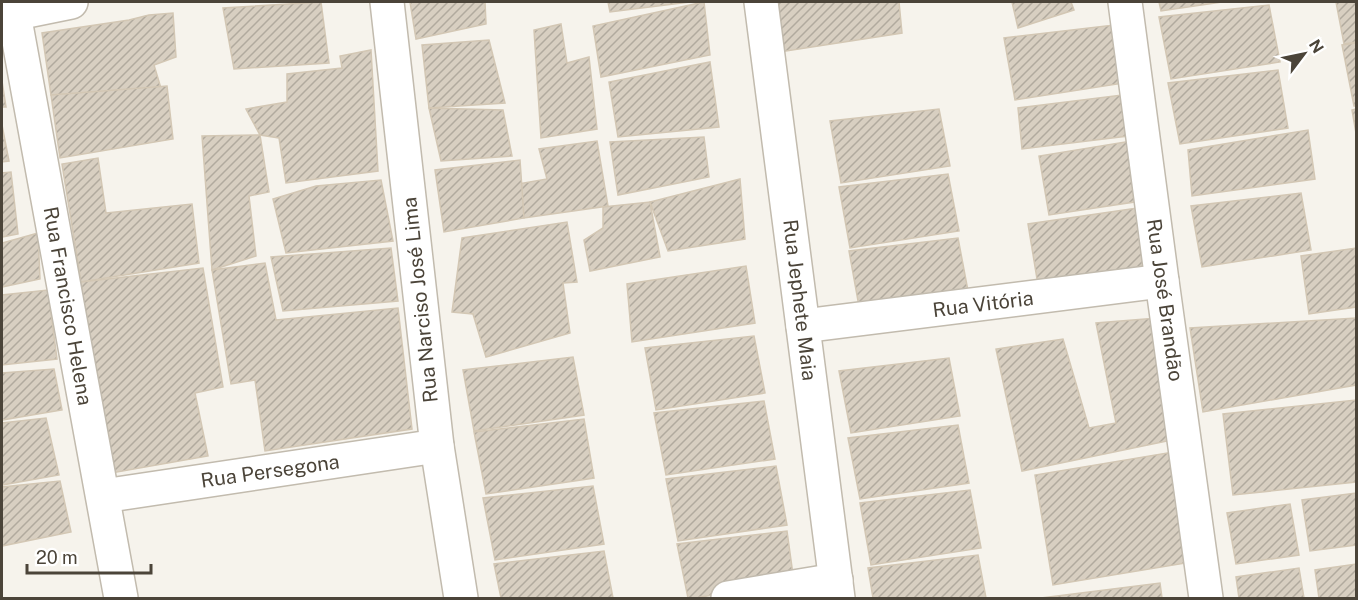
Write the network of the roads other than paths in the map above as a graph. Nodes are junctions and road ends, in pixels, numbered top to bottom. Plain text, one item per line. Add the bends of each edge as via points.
1 (71, 2) edge
2 (387, 2) edge
3 (761, 2) edge
4 (1125, 2) edge
5 (8, 15) edge
6 (1162, 281) junction
7 (803, 326) junction
8 (437, 446) junction
9 (103, 495) junction
10 (837, 589) edge
11 (121, 598) edge
12 (461, 598) edge
13 (728, 598) edge
14 (1206, 598) edge

1 - 5 street
2 - 8 street, Rua Narciso José Lima
3 - 7 street, Rua Jephete Maia
4 - 6 street, Rua José Brandão
5 - 9 street, Rua Francisco Helena
6 - 7 street, Rua Vitória
6 - 14 street, Rua José Brandão
7 - 10 street, Rua Jephete Maia
8 - 9 street, Rua Persegona
8 - 12 street, Rua Narciso José Lima
9 - 11 street, Rua Francisco Helena
10 - 13 street

